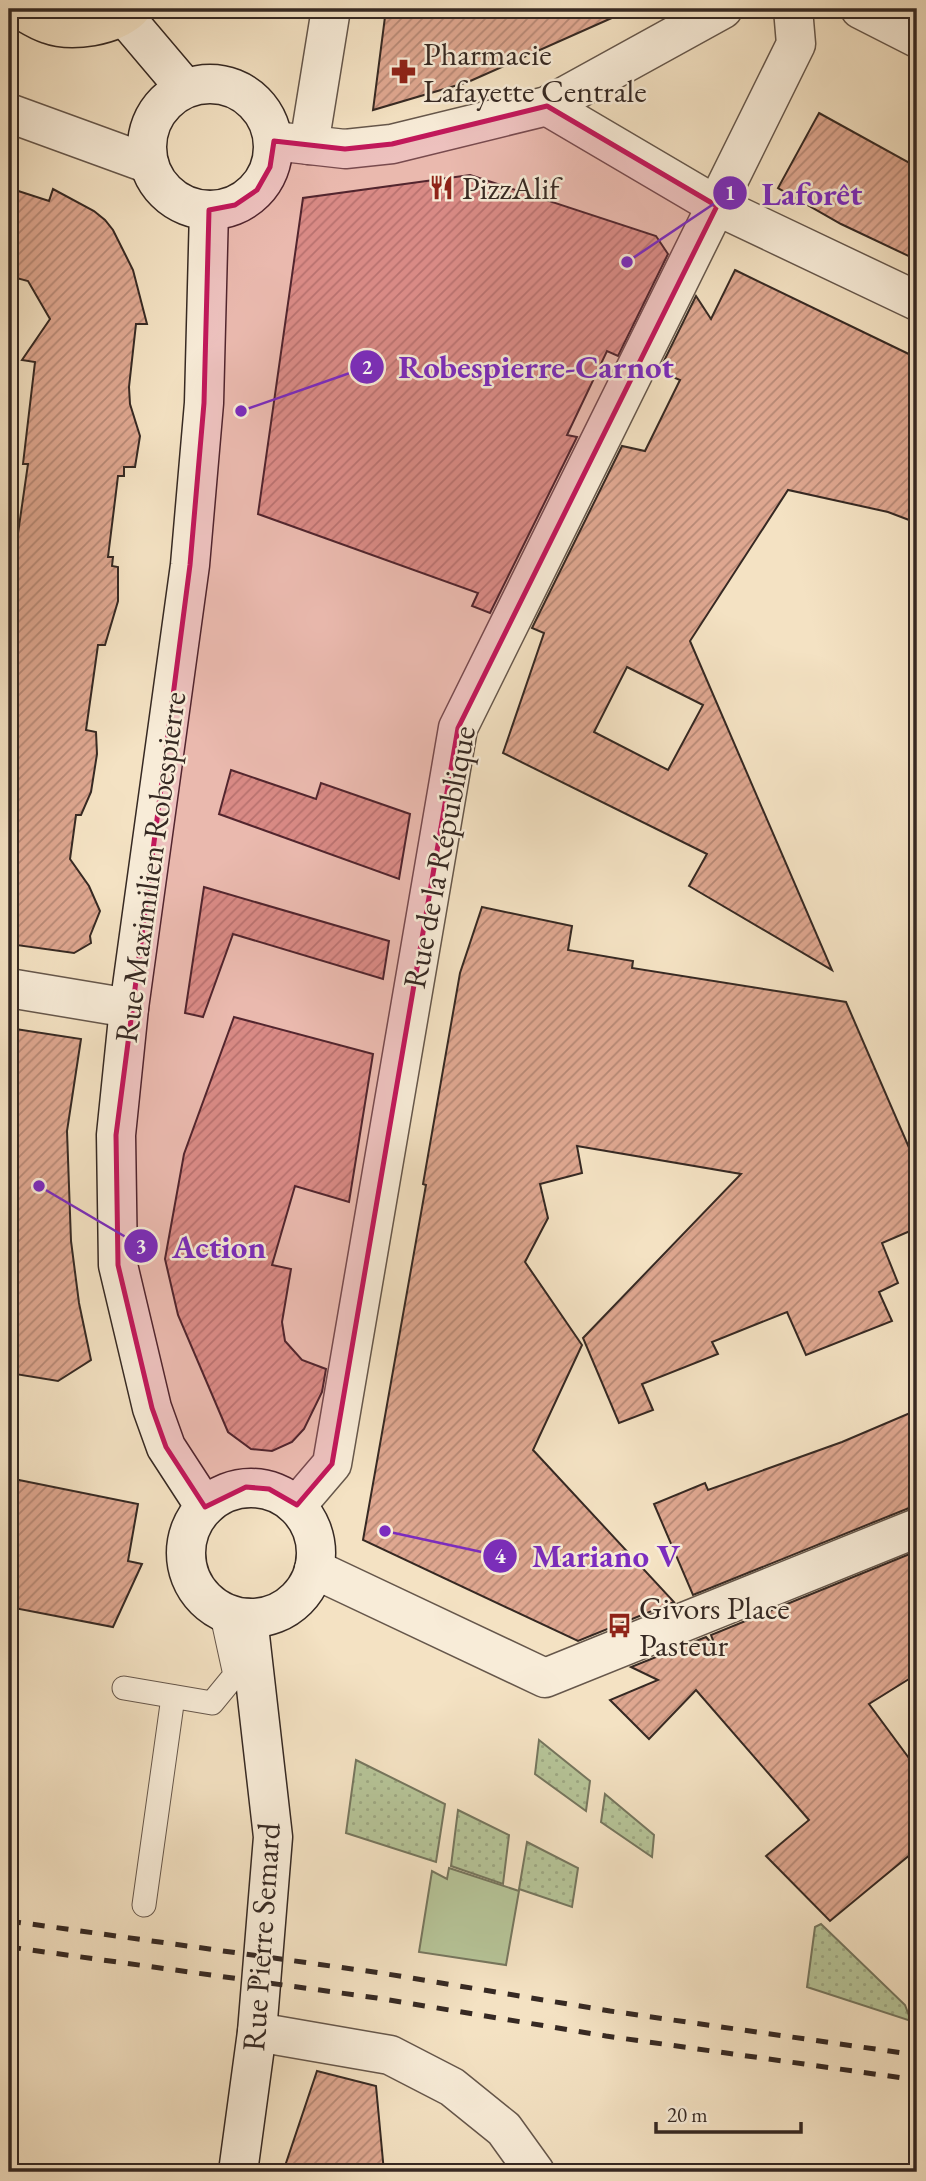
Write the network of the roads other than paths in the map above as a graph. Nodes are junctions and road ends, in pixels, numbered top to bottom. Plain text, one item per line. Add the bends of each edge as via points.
1 (19, 9) edge
2 (331, 9) edge
3 (723, 9) edge
4 (793, 9) edge
5 (860, 9) edge
6 (127, 12) edge
7 (917, 38) edge
8 (185, 88) junction
9 (547, 106) junction
10 (9, 113) edge
11 (292, 143) junction
12 (149, 164) junction
13 (717, 206) junction
14 (209, 210) junction
15 (917, 301) edge
16 (9, 988) edge
17 (129, 1008) junction
18 (296, 1505) junction
19 (205, 1507) junction
20 (917, 1528) edge
21 (314, 1569) junction
22 (235, 1615) junction
23 (124, 1688) dead end
24 (173, 1697) junction
25 (144, 1905) dead end
26 (257, 2032) junction
27 (238, 2172) edge
28 (535, 2172) edge

1 - 6 main road via 50,25 87,28
2 - 11 street
3 - 9 street
4 - 13 street, Rue de la République via 796,44
5 - 7 street
6 - 8 street
8 - 11 street via 208,83 233,87 253,99
8 - 12 street via 166,101 153,120 147,142
9 - 11 street via 392,144 345,149
9 - 13 street
10 - 12 street
11 - 14 street via 257,190 235,205
12 - 14 street via 172,197
13 - 15 street
13 - 18 street, Rue de la République via 458,728 332,1464
14 - 17 street, Rue Maximilien Robespierre via 204,404 190,565
16 - 17 street
17 - 19 street, Rue Maximilien Robespierre via 116,1135 118,1265 152,1408 166,1447
18 - 19 street via 269,1489 246,1487 219,1496
18 - 21 street via 310,1523 317,1547
19 - 22 street via 189,1532 186,1555 190,1577 203,1597
20 - 21 street via 545,1678
21 - 22 street via 304,1591 288,1607 267,1616
22 - 24 lane via 235,1675 212,1703
22 - 26 street, Rue Pierre Semard via 273,1837
23 - 24 lane
24 - 25 lane
26 - 27 street, Rue Pierre Semard
26 - 28 street via 390,2054 452,2087 504,2129

